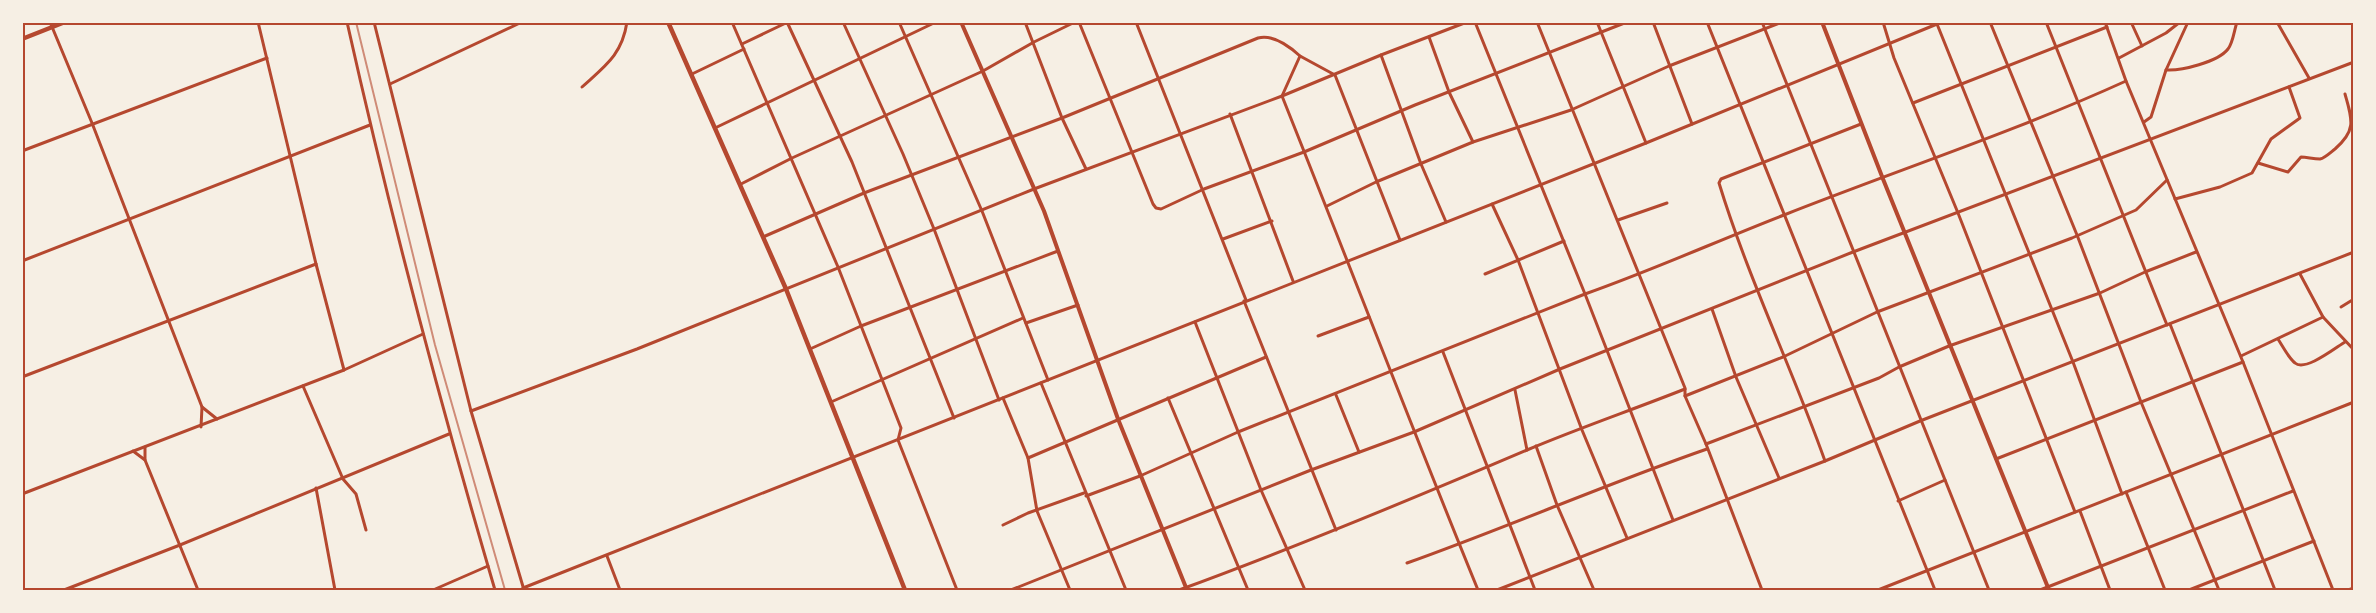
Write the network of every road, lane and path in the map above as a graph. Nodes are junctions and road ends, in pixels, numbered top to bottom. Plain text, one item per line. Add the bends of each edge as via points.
1 (65, 22) edge
2 (258, 22) edge
3 (347, 22) edge
4 (374, 22) edge
5 (522, 22) edge
6 (627, 22) edge
7 (668, 22) edge
8 (732, 22) edge
9 (843, 22) edge
10 (899, 22) edge
11 (936, 22) edge
12 (961, 22) edge
13 (1025, 22) edge
14 (1075, 22) edge
15 (1079, 22) edge
16 (1136, 22) edge
17 (1467, 22) edge
18 (1475, 22) edge
19 (1537, 22) edge
20 (1597, 22) edge
21 (1627, 22) edge
22 (1653, 22) edge
23 (1707, 22) edge
24 (1762, 22) edge
25 (1782, 22) edge
26 (1822, 22) edge
27 (1883, 22) edge
28 (1942, 22) edge
29 (1990, 22) edge
30 (2046, 22) edge
31 (2105, 22) edge
32 (2131, 22) edge
33 (2180, 22) edge
34 (2188, 22) edge
35 (2237, 22) edge
36 (2277, 22) edge
37 (788, 23) edge
38 (1937, 23) edge
39 (51, 25) edge
40 (2107, 27) junction
41 (1765, 29) junction
42 (1602, 34) junction
43 (906, 37) junction
44 (1429, 37) junction
45 (22, 39) edge
46 (1034, 42) junction
47 (1891, 43) junction
48 (2142, 46) junction
49 (743, 47) junction
50 (1717, 47) junction
51 (2055, 47) junction
52 (1549, 53) junction
53 (1381, 55) junction
54 (1300, 56) junction
55 (267, 58) junction
56 (859, 58) junction
57 (2119, 58) junction
58 (2354, 62) edge
59 (1839, 64) junction
60 (2008, 64) junction
61 (1670, 66) junction
62 (2166, 70) junction
63 (983, 72) junction
64 (692, 74) junction
65 (1496, 74) junction
66 (1335, 75) junction
67 (2309, 78) junction
68 (1158, 79) junction
69 (813, 80) junction
70 (2126, 81) junction
71 (390, 84) junction
72 (1962, 84) junction
73 (1786, 85) junction
74 (1623, 86) junction
75 (2288, 86) junction
76 (582, 87) dead end
77 (1449, 92) junction
78 (2345, 94) dead end
79 (931, 95) junction
80 (1282, 96) junction
81 (1111, 97) junction
82 (767, 101) junction
83 (1913, 103) junction
84 (2078, 103) junction
85 (1739, 105) junction
86 (1402, 110) junction
87 (1571, 110) junction
88 (1230, 114) junction
89 (885, 116) junction
90 (1062, 118) junction
91 (2031, 121) junction
92 (2144, 122) junction
93 (92, 123) junction
94 (2352, 123) edge
95 (1692, 124) junction
96 (1861, 124) junction
97 (370, 125) junction
98 (715, 128) junction
99 (1519, 128) junction
100 (1355, 129) junction
101 (1181, 133) junction
102 (840, 136) junction
103 (1012, 136) junction
104 (1984, 139) junction
105 (2152, 140) junction
106 (1473, 142) junction
107 (1646, 143) junction
108 (1810, 144) junction
109 (1133, 150) junction
110 (22, 151) edge
111 (1304, 152) junction
112 (291, 156) junction
113 (959, 156) junction
114 (792, 158) junction
115 (2101, 158) junction
116 (1937, 159) junction
117 (1762, 162) junction
118 (1595, 163) junction
119 (2258, 163) junction
120 (1421, 164) junction
121 (1086, 169) junction
122 (1250, 171) junction
123 (912, 175) junction
124 (2053, 175) junction
125 (1882, 179) junction
126 (2167, 180) junction
127 (1376, 182) junction
128 (741, 184) junction
129 (1541, 184) junction
130 (1034, 189) junction
131 (1204, 189) junction
132 (864, 193) junction
133 (2006, 193) junction
134 (1832, 198) junction
135 (2175, 199) junction
136 (1668, 203) dead end
137 (1492, 204) junction
138 (1327, 206) junction
139 (982, 211) junction
140 (815, 213) junction
141 (1959, 213) junction
142 (1784, 215) junction
143 (2123, 216) junction
144 (129, 219) junction
145 (1618, 220) junction
146 (1272, 221) junction
147 (1446, 222) junction
148 (934, 229) junction
149 (1904, 234) junction
150 (1737, 235) junction
151 (2077, 235) junction
152 (763, 237) junction
153 (1223, 239) junction
154 (1400, 240) junction
155 (1564, 241) junction
156 (888, 248) junction
157 (1059, 250) junction
158 (1853, 252) junction
159 (2196, 252) junction
160 (2354, 252) edge
161 (2029, 253) junction
162 (1518, 260) junction
163 (22, 261) edge
164 (1348, 261) junction
165 (316, 264) junction
166 (838, 267) junction
167 (1982, 271) junction
168 (1006, 272) junction
169 (1806, 272) junction
170 (2145, 272) junction
171 (1485, 274) dead end
172 (2300, 274) junction
173 (1640, 275) junction
174 (1293, 281) junction
175 (957, 288) junction
176 (786, 289) junction
177 (1759, 291) junction
178 (1929, 293) junction
179 (2100, 293) junction
180 (1585, 294) junction
181 (2354, 299) edge
182 (1245, 300) junction
183 (2219, 304) junction
184 (1078, 305) junction
185 (2341, 307) dead end
186 (910, 308) junction
187 (1712, 309) junction
188 (2052, 310) junction
189 (1539, 312) junction
190 (1877, 312) junction
191 (1369, 317) junction
192 (2323, 317) junction
193 (1023, 318) junction
194 (169, 321) junction
195 (1195, 322) junction
196 (1026, 323) junction
197 (2168, 325) junction
198 (861, 326) junction
199 (2003, 327) junction
200 (1661, 330) junction
201 (423, 334) junction
202 (1832, 335) junction
203 (1318, 336) dead end
204 (974, 338) junction
205 (2278, 339) junction
206 (2346, 342) junction
207 (2120, 345) junction
208 (1949, 346) junction
209 (809, 349) junction
210 (2354, 350) edge
211 (1442, 351) junction
212 (1607, 351) junction
213 (2241, 356) junction
214 (930, 357) junction
215 (1266, 357) junction
216 (1783, 357) junction
217 (1096, 361) junction
218 (2073, 362) junction
219 (2243, 362) junction
220 (1899, 367) junction
221 (1560, 369) junction
222 (344, 370) junction
223 (1389, 373) junction
224 (1736, 376) junction
225 (22, 377) edge
226 (1218, 377) junction
227 (882, 379) junction
228 (1048, 380) junction
229 (2025, 381) junction
230 (2194, 381) junction
231 (1041, 383) junction
232 (303, 386) junction
233 (1685, 388) junction
234 (1852, 388) junction
235 (1515, 389) junction
236 (1336, 395) junction
237 (1685, 396) junction
238 (1168, 398) junction
239 (1001, 399) junction
240 (1972, 401) junction
241 (831, 402) junction
242 (2141, 402) junction
243 (2354, 402) edge
244 (1806, 406) junction
245 (202, 407) junction
246 (1466, 410) junction
247 (471, 411) junction
248 (1630, 411) junction
249 (1288, 414) junction
250 (954, 418) junction
251 (1118, 419) junction
252 (218, 420) junction
253 (1920, 421) junction
254 (2094, 422) junction
255 (1758, 425) junction
256 (201, 427) junction
257 (1582, 430) junction
258 (1238, 432) junction
259 (1414, 432) junction
260 (449, 434) junction
261 (2270, 434) junction
262 (898, 440) junction
263 (2048, 440) junction
264 (1873, 441) junction
265 (1064, 443) junction
266 (1706, 444) junction
267 (1536, 446) junction
268 (145, 447) junction
269 (1707, 449) junction
270 (1527, 450) junction
271 (133, 451) junction
272 (1191, 452) junction
273 (1359, 452) junction
274 (2222, 454) junction
275 (853, 458) junction
276 (1028, 458) junction
277 (1996, 459) junction
278 (145, 460) junction
279 (1825, 461) junction
280 (1488, 467) junction
281 (1653, 468) junction
282 (1311, 470) junction
283 (2171, 474) junction
284 (1140, 476) junction
285 (1780, 478) junction
286 (342, 479) junction
287 (1945, 480) junction
288 (1606, 485) junction
289 (316, 488) junction
290 (1261, 490) junction
291 (1437, 490) junction
292 (2293, 491) junction
293 (2124, 493) junction
294 (22, 494) edge
295 (1085, 495) junction
296 (1726, 500) junction
297 (1898, 501) junction
298 (1557, 506) junction
299 (1216, 508) junction
300 (2243, 510) junction
301 (1037, 511) junction
302 (2077, 511) junction
303 (1673, 520) junction
304 (1004, 525) dead end
305 (1509, 525) junction
306 (1162, 529) junction
307 (2194, 529) junction
308 (366, 530) dead end
309 (1336, 530) junction
310 (2025, 531) junction
311 (1627, 538) junction
312 (2314, 541) junction
313 (1459, 544) junction
314 (180, 545) junction
315 (1288, 548) junction
316 (2148, 548) junction
317 (1108, 551) junction
318 (1973, 552) junction
319 (607, 556) junction
320 (1579, 557) junction
321 (2262, 561) junction
322 (1407, 563) dead end
323 (488, 567) junction
324 (1239, 567) junction
325 (2101, 567) junction
326 (1062, 570) junction
327 (1927, 572) junction
328 (1529, 576) junction
329 (2215, 580) junction
330 (2354, 588) edge
331 (523, 589) edge
332 (1187, 589) edge
333 (2049, 589) edge
334 (1013, 590) edge
335 (1880, 590) edge
336 (64, 591) edge
337 (198, 591) edge
338 (335, 591) edge
339 (433, 591) edge
340 (495, 591) edge
341 (620, 591) edge
342 (905, 591) edge
343 (957, 591) edge
344 (1070, 591) edge
345 (1126, 591) edge
346 (1179, 591) edge
347 (1248, 591) edge
348 (1305, 591) edge
349 (1478, 591) edge
350 (1497, 591) edge
351 (1535, 591) edge
352 (1594, 591) edge
353 (1762, 591) edge
354 (1935, 591) edge
355 (1989, 591) edge
356 (2040, 591) edge
357 (2110, 591) edge
358 (2165, 591) edge
359 (2189, 591) edge
360 (2219, 591) edge
361 (2275, 591) edge
362 (2333, 591) edge
363 (2348, 591) edge

1 - 39 main road
2 - 55 street
3 - 97 street
4 - 71 street
5 - 71 street
6 - 76 street via 616,56
7 - 64 main road
8 - 49 street
9 - 56 street
10 - 43 street
11 - 43 street
12 - 63 street
13 - 46 street
14 - 46 street
15 - 81 street
16 - 68 street
17 - 44 street
18 - 65 street
19 - 52 street
20 - 42 street
21 - 42 street
22 - 61 street
23 - 50 street
24 - 41 street
25 - 41 street
26 - 59 street
27 - 47 street
28 - 38 street
29 - 60 street
30 - 51 street
31 - 40 street
32 - 48 street
33 - 48 street
34 - 62 street
35 - 62 street via 2228,49 2221,55 2184,69
36 - 67 street
37 - 49 street
37 - 69 street
38 - 47 street
38 - 72 street
39 - 45 main road
39 - 93 street
40 - 51 street
40 - 57 street
41 - 50 street
41 - 73 street
42 - 52 street
42 - 74 street
43 - 56 street
43 - 79 street
44 - 53 street
44 - 77 street
46 - 63 street
46 - 90 street
47 - 59 street
47 - 83 street
48 - 57 street
49 - 64 street
49 - 82 street
50 - 61 street
50 - 85 street
51 - 60 street
51 - 84 street
52 - 65 street
52 - 87 street
53 - 66 street
53 - 86 street
54 - 66 street
54 - 68 street via 1266,36
54 - 80 street
55 - 93 street
55 - 112 street
56 - 69 street
56 - 89 street
57 - 70 street
58 - 67 street
59 - 73 street
59 - 96 street
60 - 72 street
60 - 91 street
61 - 74 street
61 - 95 street
62 - 92 street via 2151,117
63 - 79 street
63 - 103 street
64 - 98 main road
65 - 77 street
65 - 99 street
66 - 80 street
66 - 100 street
67 - 75 street
68 - 81 street
68 - 101 street
69 - 82 street
69 - 102 street
70 - 84 street
70 - 92 street
71 - 247 street
72 - 83 street
72 - 104 street
73 - 85 street
73 - 108 street
74 - 87 street
74 - 107 street
75 - 105 street
75 - 119 street via 2300,118 2271,139
77 - 86 street
77 - 106 street
78 - 94 street
79 - 89 street
79 - 113 street
80 - 88 street
80 - 111 street
81 - 90 street
81 - 109 street
82 - 98 street
82 - 114 street
83 - 116 street
84 - 91 street
84 - 115 street
85 - 95 street
85 - 117 street
86 - 100 street
86 - 120 street
87 - 99 street
87 - 118 street
88 - 101 street
88 - 122 street
89 - 102 street
89 - 123 street
90 - 103 street
90 - 121 street
91 - 104 street
91 - 124 street
92 - 105 street
93 - 110 street
93 - 144 street
94 - 119 street via 2348,136 2321,159 2301,157 2288,172
95 - 107 street
96 - 108 street
96 - 125 street
97 - 112 street
97 - 201 street
98 - 128 main road
99 - 106 street
99 - 129 street
100 - 111 street
100 - 127 street
101 - 109 street
101 - 131 street
102 - 114 street
102 - 132 street
103 - 113 street
103 - 130 street
104 - 116 street
104 - 133 street
105 - 115 street
105 - 126 street
106 - 120 street
107 - 118 street
108 - 117 street
108 - 134 street
109 - 121 street
109 - 131 street via 1156,208
111 - 122 street
111 - 138 street
112 - 144 street
112 - 165 street
113 - 123 street
113 - 139 street
114 - 128 street
114 - 140 street
115 - 124 street
115 - 143 street
116 - 125 street
116 - 141 street
117 - 142 street
117 - 150 street via 1719,183
118 - 129 street
118 - 145 street
119 - 135 street via 2252,173 2240,179
120 - 127 street
120 - 147 street
121 - 130 street
122 - 131 street
122 - 146 street
123 - 132 street
123 - 148 street
124 - 133 street
124 - 151 street
125 - 134 street
125 - 149 street
126 - 135 street
126 - 143 street via 2136,210
127 - 138 street
127 - 154 street
128 - 152 main road
129 - 137 street
129 - 155 street
130 - 139 street
130 - 157 street
131 - 153 street
132 - 140 street
132 - 156 street
133 - 141 street
133 - 161 street
134 - 142 street
134 - 158 street
135 - 159 street
136 - 145 street
137 - 147 street
137 - 162 street
138 - 164 street
139 - 148 street
139 - 168 street
140 - 152 street
140 - 166 street
141 - 149 street
141 - 167 street
142 - 150 street
142 - 169 street
143 - 151 street
143 - 170 street
144 - 163 street
144 - 194 street
145 - 173 street
146 - 153 street
146 - 174 street
147 - 154 street
148 - 156 street
148 - 175 street
149 - 158 street
149 - 178 street
150 - 173 street
150 - 177 street
151 - 161 street
151 - 179 street
152 - 176 main road
153 - 182 street
154 - 164 street
155 - 162 street
155 - 180 street
156 - 166 street
156 - 186 street
157 - 168 street
157 - 184 street
158 - 169 street
158 - 190 street
159 - 170 street
159 - 183 street
160 - 172 street
161 - 167 street
161 - 188 street
162 - 171 street
162 - 189 street
164 - 174 street
164 - 191 street
165 - 194 street
165 - 222 street
166 - 176 street
166 - 198 street
167 - 178 street
167 - 199 street
168 - 175 street
168 - 193 street
169 - 177 street
169 - 202 street
170 - 179 street
170 - 197 street
172 - 183 street
172 - 192 street
173 - 180 street
173 - 200 street
174 - 182 street
175 - 186 street
175 - 204 street
176 - 209 main road
176 - 247 street
177 - 187 street
177 - 216 street
178 - 190 street
178 - 208 street
179 - 188 street
179 - 207 street
180 - 189 street
180 - 212 street
181 - 185 street
182 - 195 street
182 - 215 street
183 - 197 street
183 - 213 street
184 - 196 street
184 - 217 street
186 - 198 street
186 - 214 street
187 - 200 street
187 - 224 street
188 - 199 street
188 - 218 street
189 - 211 street
189 - 221 street
190 - 202 street
190 - 220 street
191 - 203 street
191 - 223 street
192 - 205 street
192 - 206 street
193 - 196 street
193 - 204 street
194 - 225 street
194 - 245 street
195 - 217 street
195 - 226 street
196 - 228 street
197 - 207 street
197 - 230 street
198 - 209 street
198 - 227 street
199 - 208 street
199 - 229 street
200 - 212 street
200 - 233 street
201 - 222 street
201 - 260 street
202 - 216 street
202 - 234 street
204 - 214 street
204 - 239 street
205 - 206 street via 2295,363 2302,365
205 - 213 street
206 - 210 street
207 - 218 street
207 - 242 street
208 - 220 street
208 - 240 street
209 - 241 main road
211 - 223 street
211 - 246 street
212 - 221 street
212 - 248 street
213 - 219 street
214 - 227 street
214 - 250 street
215 - 226 street
215 - 249 street
216 - 224 street
216 - 244 street
217 - 228 street
217 - 251 street
218 - 229 street
218 - 254 street
219 - 230 street
219 - 261 street
220 - 234 street
220 - 253 street
221 - 235 street
221 - 257 street
222 - 232 street
223 - 236 street
223 - 259 street
224 - 237 street
224 - 255 street
226 - 238 street
226 - 258 street
227 - 241 street
227 - 262 street via 902,428
228 - 231 street
229 - 240 street
229 - 263 street
230 - 242 street
230 - 274 street
231 - 239 street
231 - 265 street
232 - 252 street
232 - 286 street
233 - 237 street
233 - 248 street
234 - 244 street
234 - 264 street
235 - 246 street
235 - 270 street
236 - 249 street
236 - 273 street
237 - 266 street
238 - 251 street
238 - 272 street
239 - 250 street
239 - 276 street
240 - 253 street
240 - 277 street
241 - 275 main road
242 - 254 street
242 - 283 street
243 - 261 street
244 - 255 street
244 - 279 street
245 - 252 street
245 - 256 street
246 - 259 street
246 - 280 street
247 - 331 street
248 - 257 street
248 - 281 street
249 - 258 street
249 - 282 street
250 - 262 street
251 - 265 street
251 - 284 street
252 - 256 street
253 - 264 street
253 - 287 street
254 - 263 street
254 - 293 street
255 - 266 street
255 - 285 street
256 - 268 street
257 - 267 street
257 - 288 street
258 - 272 street
258 - 290 street
259 - 273 street
259 - 291 street
260 - 286 street
260 - 323 street
261 - 274 street
261 - 292 street
262 - 275 street
262 - 343 street
263 - 277 street
263 - 302 street
264 - 279 street
264 - 297 street
265 - 276 street
265 - 295 street
266 - 269 street
267 - 270 street
267 - 298 street
268 - 271 street
268 - 278 street
269 - 281 street
269 - 296 street
270 - 280 street
271 - 278 street
271 - 294 street
272 - 284 street
272 - 299 street
273 - 282 street
274 - 283 street
274 - 300 street
275 - 319 street
275 - 342 main road
276 - 301 street
277 - 310 street
278 - 314 street
279 - 285 street
280 - 291 street
280 - 305 street
281 - 288 street
281 - 303 street
282 - 290 street
282 - 309 street
283 - 293 street
283 - 307 street
284 - 295 street
284 - 306 street
285 - 296 street
286 - 289 street
286 - 308 street via 356,494
287 - 297 street
287 - 318 street
288 - 298 street
288 - 311 street
289 - 314 street
289 - 338 street
290 - 299 street
290 - 315 street
291 - 309 street
291 - 313 street
292 - 300 street
292 - 312 street
293 - 302 street
293 - 316 street
295 - 301 street
295 - 317 street
296 - 303 street
296 - 353 street
297 - 327 street
298 - 305 street
298 - 320 street
299 - 306 street
299 - 324 street
300 - 307 street
300 - 321 street
301 - 304 street
301 - 326 street
302 - 310 street
302 - 325 street
303 - 311 street
305 - 313 street
305 - 328 street
306 - 317 street
306 - 332 street
307 - 316 street
307 - 329 street
309 - 315 street
310 - 318 street
310 - 333 street
311 - 320 street
312 - 321 street
312 - 362 street
313 - 322 street
313 - 349 street
314 - 336 street
314 - 337 street
315 - 324 street
315 - 348 street
316 - 325 street
316 - 358 street
317 - 326 street
317 - 345 street
318 - 327 street
318 - 355 street
319 - 331 street
319 - 341 street
320 - 328 street
320 - 352 street
321 - 329 street
321 - 361 street
323 - 339 street
323 - 340 street
324 - 332 street
324 - 347 street
325 - 333 street
325 - 357 street
326 - 334 street
326 - 344 street
327 - 335 street
327 - 354 street
328 - 350 street
328 - 351 street
329 - 359 street
329 - 360 street
330 - 363 street
332 - 346 street
333 - 356 street

